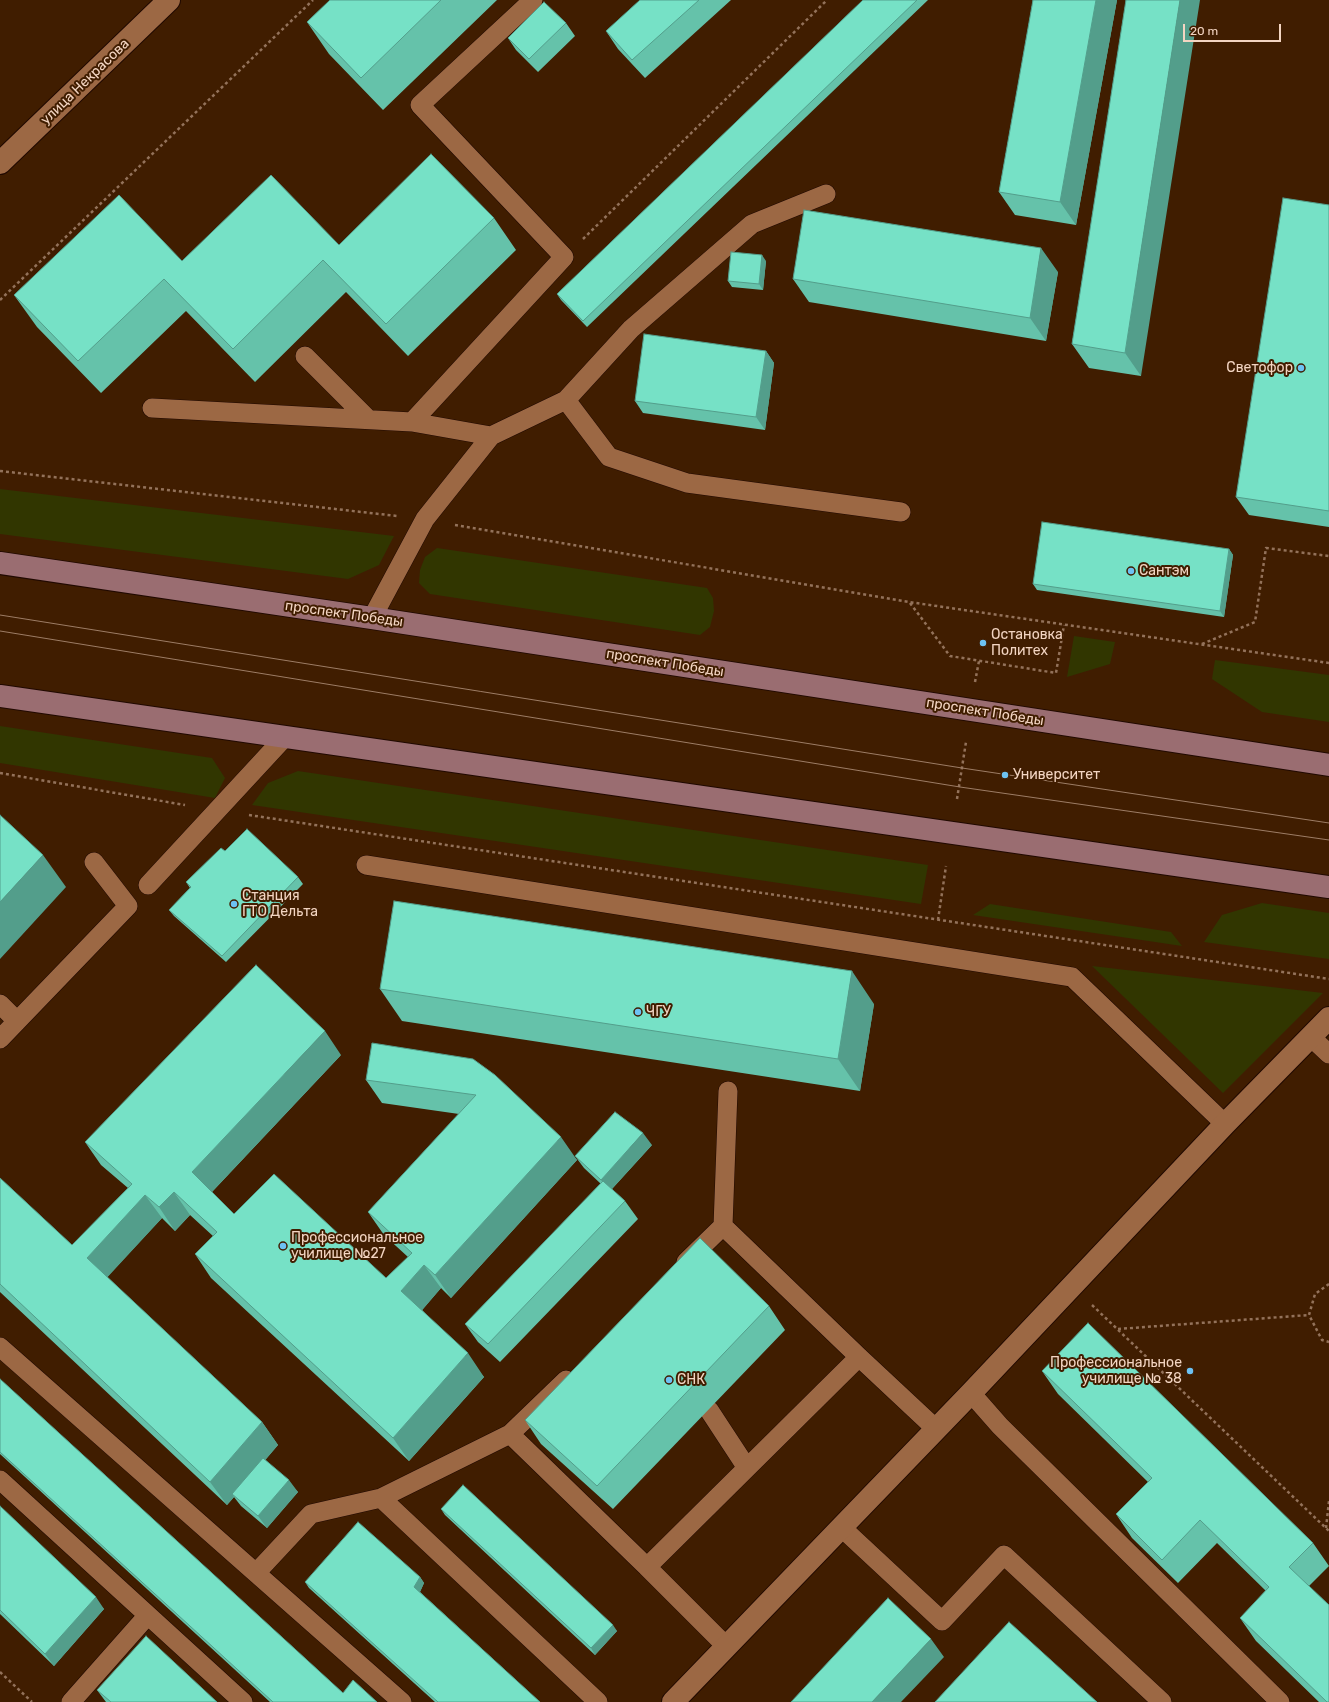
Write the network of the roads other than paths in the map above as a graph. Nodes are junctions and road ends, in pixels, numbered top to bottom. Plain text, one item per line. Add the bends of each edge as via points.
1 (169, 0) edge
2 (533, 0) edge
3 (0, 163) edge
4 (826, 194) dead end
5 (306, 356) dead end
6 (566, 400) junction
7 (152, 408) dead end
8 (368, 419) junction
9 (412, 422) junction
10 (491, 436) junction
11 (901, 512) dead end
12 (0, 563) edge
13 (372, 618) junction
14 (0, 696) edge
15 (284, 738) junction
16 (1329, 766) edge
17 (94, 862) dead end
18 (366, 865) dead end
19 (148, 885) dead end
20 (1329, 887) edge
21 (0, 1004) edge
22 (1329, 1018) edge
23 (17, 1021) junction
24 (1311, 1037) junction
25 (0, 1039) edge
26 (1329, 1054) edge
27 (728, 1091) dead end
28 (1225, 1124) junction
29 (723, 1226) junction
30 (672, 1275) edge
31 (0, 1346) edge
32 (859, 1357) junction
33 (577, 1368) edge
34 (971, 1393) junction
35 (709, 1410) dead end
36 (936, 1429) junction
37 (510, 1434) junction
38 (747, 1468) junction
39 (0, 1480) edge
40 (381, 1498) junction
41 (841, 1527) junction
42 (646, 1567) junction
43 (256, 1573) junction
44 (148, 1615) junction
45 (726, 1646) junction
46 (676, 1701) edge
47 (70, 1702) edge
48 (243, 1702) edge
49 (402, 1702) edge
50 (598, 1702) edge
51 (1162, 1702) edge
52 (1280, 1702) edge

1 - 3 street, улица Некрасова
2 - 9 lane via 420,106 564,257
4 - 6 lane via 752,224 631,328
5 - 8 lane
6 - 10 lane
6 - 11 lane via 609,457 686,483
7 - 8 lane
8 - 9 lane
9 - 10 lane
10 - 13 lane via 425,519
12 - 13 main road, проспект Победы
13 - 16 main road, проспект Победы
14 - 15 main road
15 - 19 lane
15 - 20 main road
17 - 23 lane via 128,906
18 - 28 lane via 1072,977
21 - 23 lane
22 - 24 street
23 - 25 lane
24 - 26 lane
24 - 28 street
27 - 29 lane
28 - 34 street
29 - 30 lane
29 - 32 lane
31 - 43 lane
32 - 36 lane
32 - 38 lane
33 - 37 lane
34 - 36 street
34 - 52 lane via 1005,1431
35 - 38 lane
36 - 41 street
37 - 40 lane
37 - 42 lane
38 - 42 lane
39 - 44 lane
40 - 43 lane via 310,1514
40 - 50 lane
41 - 45 street
41 - 51 lane via 942,1621 1004,1555
42 - 45 lane
43 - 49 lane
44 - 47 lane
44 - 48 lane
45 - 46 street

